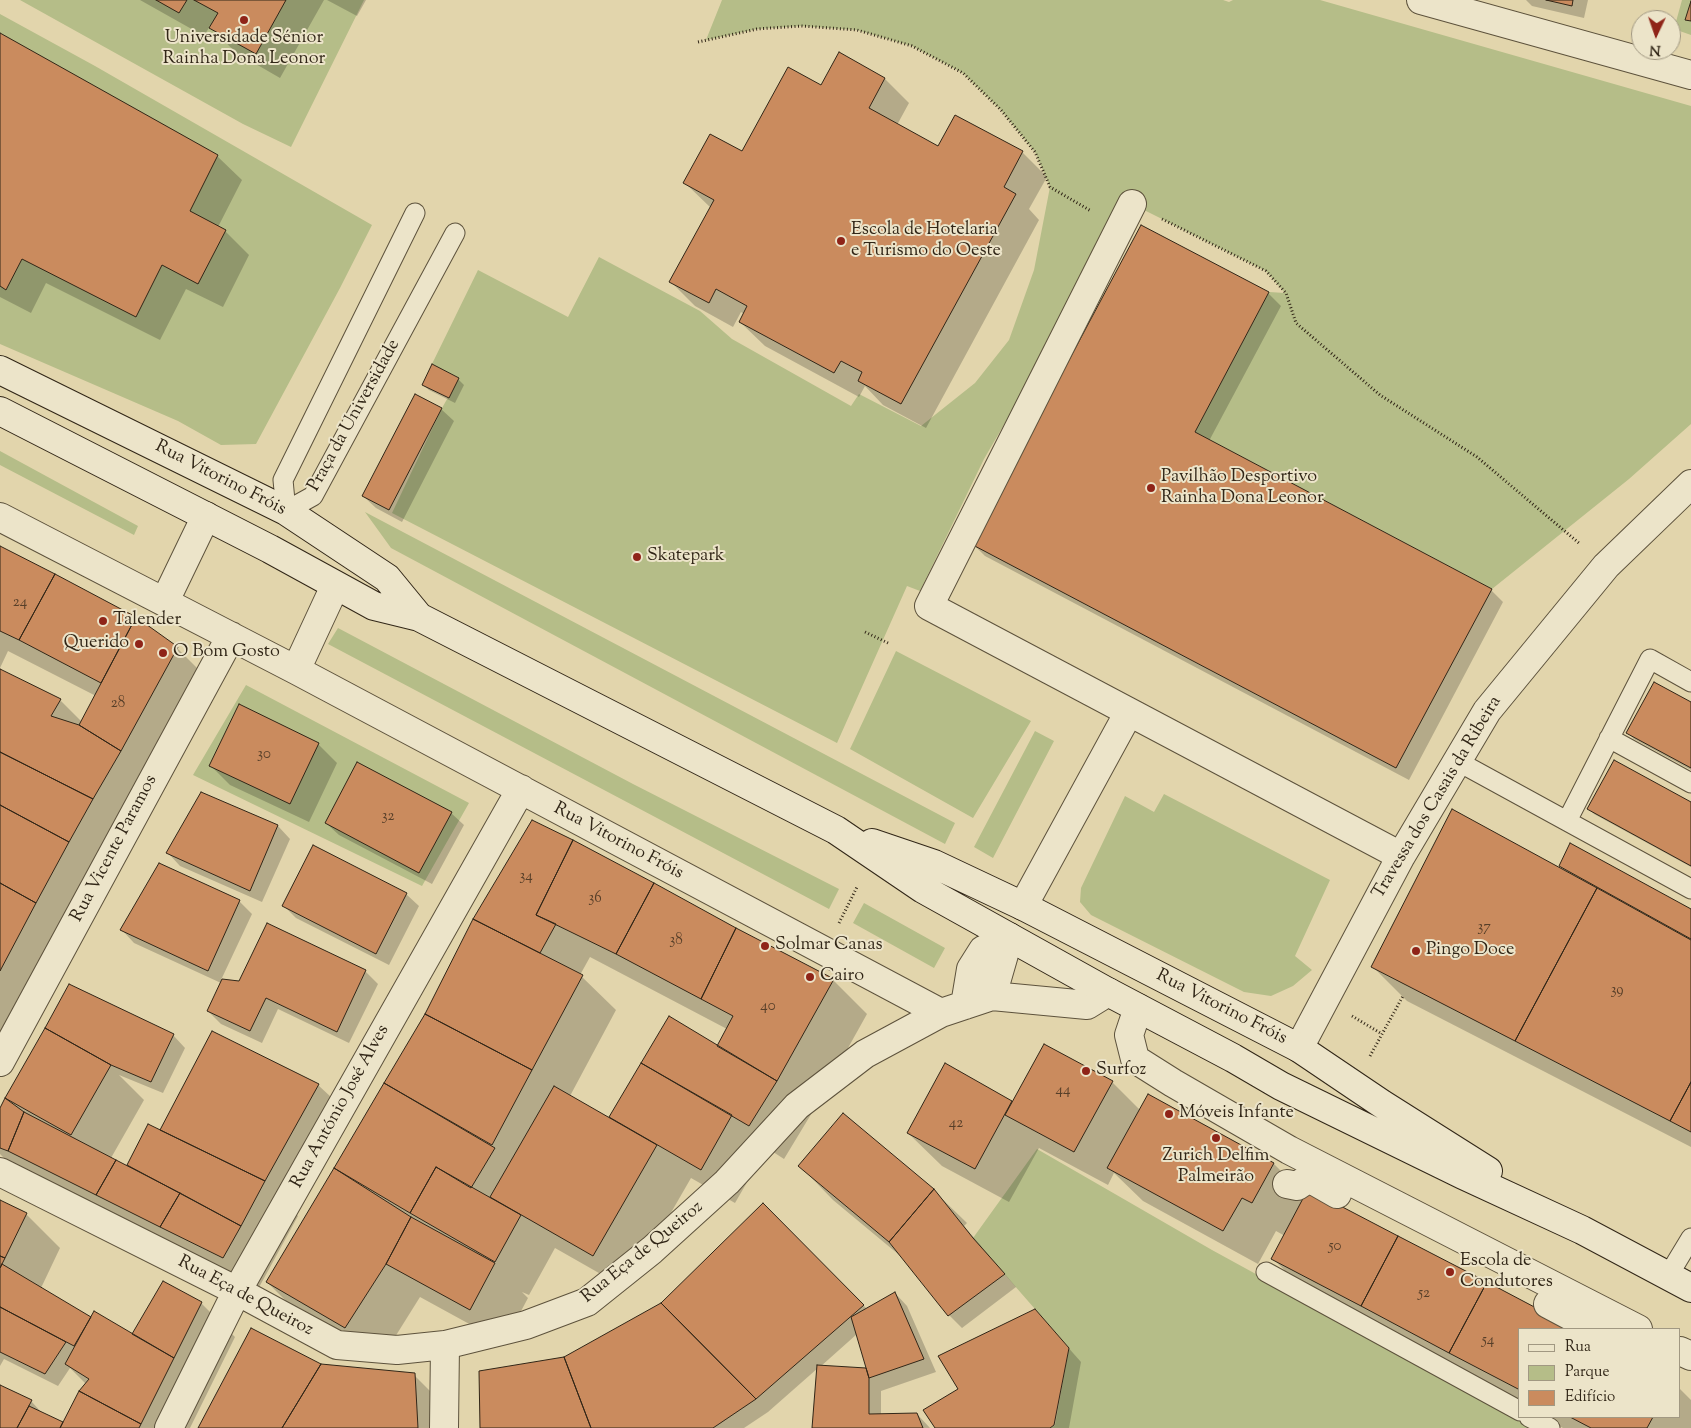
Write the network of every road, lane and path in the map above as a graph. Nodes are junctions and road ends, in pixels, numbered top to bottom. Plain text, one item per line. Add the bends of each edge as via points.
1 (1421, 0) edge
2 (1493, 10) edge
3 (698, 42) dead end
4 (1691, 76) edge
5 (1132, 204) joint
6 (415, 213) dead end
7 (1120, 228) junction
8 (455, 233) dead end
9 (0, 370) edge
10 (0, 411) edge
11 (1691, 484) edge
12 (286, 511) junction
13 (206, 516) junction
14 (0, 517) edge
15 (270, 549) junction
16 (1606, 566) junction
17 (335, 586) junction
18 (164, 601) junction
19 (419, 617) junction
20 (865, 632) dead end
21 (231, 636) junction
22 (888, 643) dead end
23 (296, 670) junction
24 (1691, 682) edge
25 (1129, 712) junction
26 (1609, 738) junction
27 (1457, 761) junction
28 (1691, 783) edge
29 (520, 790) junction
30 (1567, 821) junction
31 (836, 830) junction
32 (1401, 856) junction
33 (857, 887) dead end
34 (1691, 889) edge
35 (1023, 906) junction
36 (839, 923) dead end
37 (1009, 937) junction
38 (1108, 992) junction
39 (992, 996) junction
40 (1403, 996) dead end
41 (1138, 1008) junction
42 (953, 1009) junction
43 (1299, 1048) junction
44 (1370, 1056) dead end
45 (0, 1062) edge
46 (1281, 1086) junction
47 (0, 1172) edge
48 (1298, 1181) dead end
49 (1582, 1230) junction
50 (1691, 1238) edge
51 (1266, 1272) dead end
52 (1680, 1282) edge
53 (237, 1291) junction
54 (1593, 1328) edge
55 (1636, 1328) edge
56 (445, 1345) junction
57 (1518, 1410) edge
58 (1532, 1418) edge
59 (169, 1428) edge
60 (444, 1428) edge
61 (1550, 1428) edge

1 - 2 street
2 - 4 street
3 - 7 path via 756,29 801,26 856,30 912,46 963,73 1001,110 1035,152 1050,187
5 - 7 street
5 - 16 path via 1266,271 1286,293 1296,323 1380,395 1477,456
6 - 12 lane, Praça da Universidade via 283,480
7 - 25 street via 929,606
8 - 12 lane, Praça da Universidade via 313,496
9 - 12 street, Rua Vitorino Fróis
10 - 13 street, Rua Vitorino Fróis
11 - 16 street, Travessa dos Casais da Ribeira
12 - 15 street
12 - 19 street, Rua Vitorino Fróis via 388,578
13 - 15 street, Rua Vitorino Fróis
13 - 18 street
14 - 18 street, Rua Vitorino Fróis
15 - 17 street, Rua Vitorino Fróis
16 - 27 street, Travessa dos Casais da Ribeira via 1487,711
17 - 19 street, Rua Vitorino Fróis via 374,606
17 - 23 street
18 - 21 street, Rua Vitorino Fróis
19 - 31 street, Rua Vitorino Fróis
20 - 22 path
21 - 23 street, Rua Vitorino Fróis
21 - 45 street, Rua Vicente Paramos
23 - 29 street, Rua Vitorino Fróis
24 - 26 lane via 1650,659
25 - 32 street
25 - 35 street
26 - 28 lane
26 - 30 lane
27 - 30 lane
27 - 32 street, Travessa dos Casais da Ribeira
29 - 42 street, Rua Vitorino Fróis
29 - 53 street, Rua António José Alves
30 - 34 lane
31 - 35 street, Rua Vitorino Fróis via 934,864
31 - 37 street, Rua Vitorino Fróis via 923,889
32 - 43 street, Travessa dos Casais da Ribeira
33 - 36 path
35 - 37 street
35 - 43 street, Rua Vitorino Fróis
37 - 38 street, Rua Vitorino Fróis
37 - 39 street
37 - 42 street via 983,950
38 - 39 street, Rua Eça de Queiroz via 1087,1005
38 - 41 street, Rua Vitorino Fróis
39 - 42 street, Rua Eça de Queiroz
40 - 44 path
41 - 46 street, Rua Vitorino Fróis
41 - 55 street via 1128,1034 1135,1059 1158,1074 1289,1150
42 - 56 street, Rua Eça de Queiroz via 865,1054 797,1106 727,1182 588,1302 526,1326
43 - 46 street, Travessa dos Casais da Ribeira
43 - 49 street, Rua Vitorino Fróis
46 - 49 street, Rua Vitorino Fróis
47 - 53 street, Rua Eça de Queiroz
48 - 54 street
49 - 52 street, Rua Vitorino Fróis
50 - 52 lane
51 - 57 lane
53 - 56 street, Rua Eça de Queiroz via 337,1345 397,1350
53 - 59 street, Rua António José Alves
56 - 60 street
58 - 61 lane

